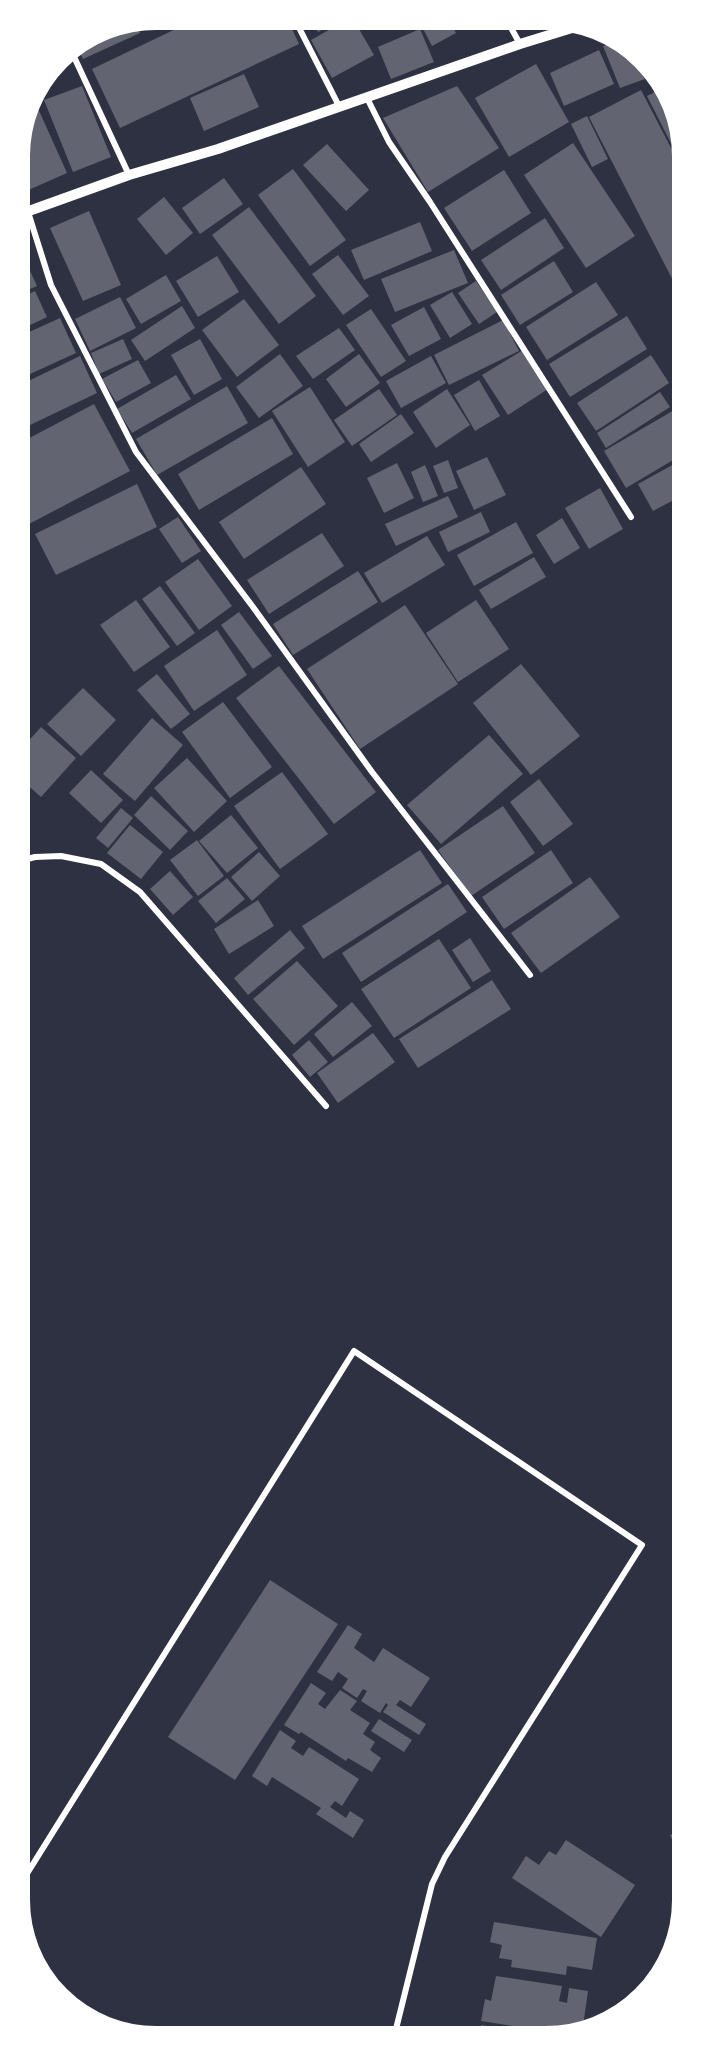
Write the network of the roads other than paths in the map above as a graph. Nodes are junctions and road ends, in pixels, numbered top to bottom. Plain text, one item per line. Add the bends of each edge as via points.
1 (298, 26) edge
2 (510, 26) edge
3 (572, 28) edge
4 (520, 44) junction
5 (73, 55) edge
6 (367, 98) junction
7 (340, 108) junction
8 (129, 175) junction
9 (28, 212) joint
10 (631, 517) dead end
11 (26, 859) edge
12 (530, 975) dead end
13 (326, 1106) dead end
14 (26, 1875) edge
15 (396, 2030) edge

1 - 7 street
2 - 4 street
3 - 4 street
4 - 6 street
5 - 8 street
6 - 7 street
6 - 10 street via 389,142
7 - 8 street
8 - 9 street
9 - 12 street via 51,285 136,452 372,772
11 - 13 street via 61,856 101,864 140,892
14 - 15 street via 354,1351 642,1545 445,1857 432,1884

